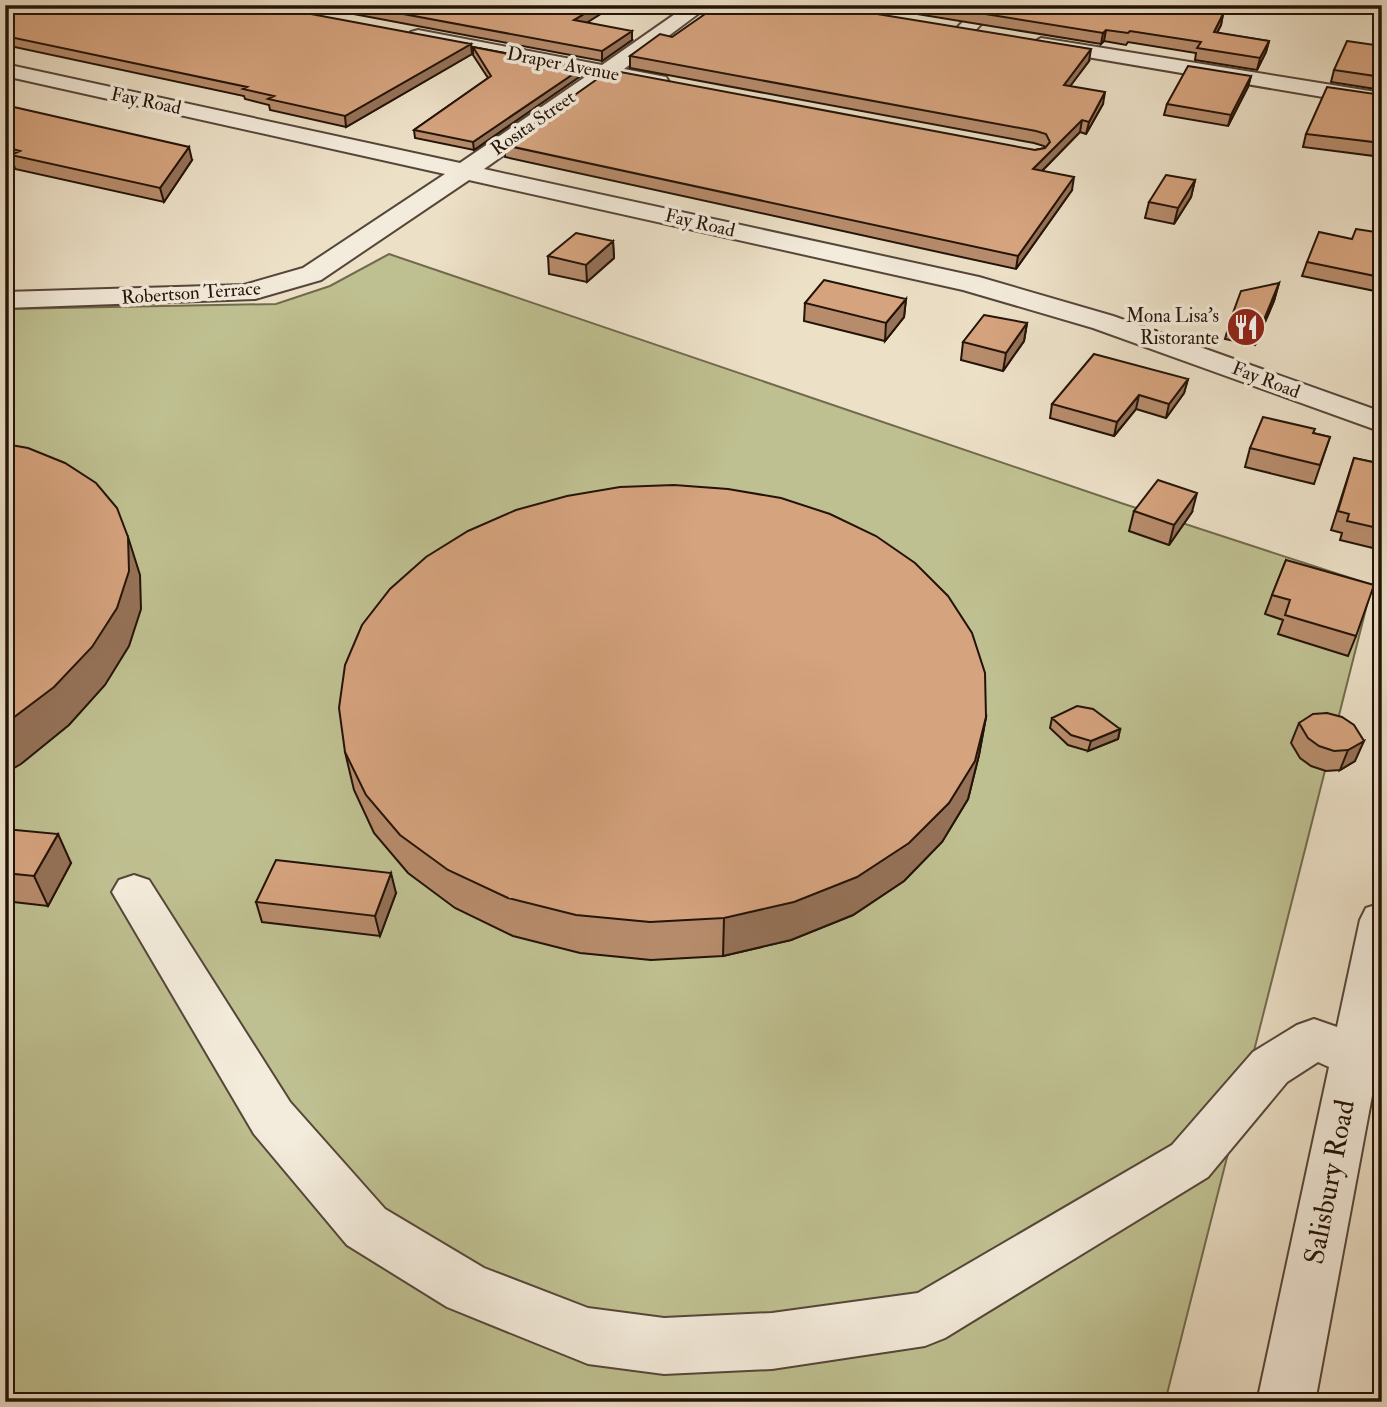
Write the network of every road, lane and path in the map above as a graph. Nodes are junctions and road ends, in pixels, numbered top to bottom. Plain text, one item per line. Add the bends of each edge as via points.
1 (701, 5) edge
2 (990, 5) edge
3 (938, 27) edge
4 (391, 31) edge
5 (964, 31) junction
6 (991, 35) edge
7 (1018, 40) edge
8 (5, 70) edge
9 (605, 72) junction
10 (686, 87) edge
11 (1382, 100) edge
12 (465, 171) junction
13 (365, 241) joint
14 (5, 300) edge
15 (1382, 423) edge
16 (134, 892) dead end
17 (1382, 920) edge
18 (1368, 1062) edge
19 (1286, 1402) edge

1 - 9 street, Rosita Street
2 - 5 street
3 - 5 street
4 - 9 street, Draper Avenue
5 - 6 street
7 - 11 street
8 - 12 street, Fay Road
9 - 10 street, Draper Avenue
9 - 12 street, Rosita Street
12 - 13 street, Rosita Street
12 - 15 street, Fay Road via 970,283 1103,322
13 - 14 street, Robertson Terrace via 312,274 245,293
16 - 18 street via 272,1118 366,1227 466,1288 588,1336 664,1346 759,1342 925,1319 1190,1161 1270,1067 1314,1040
17 - 18 street, Salisbury Road
18 - 19 street, Salisbury Road

